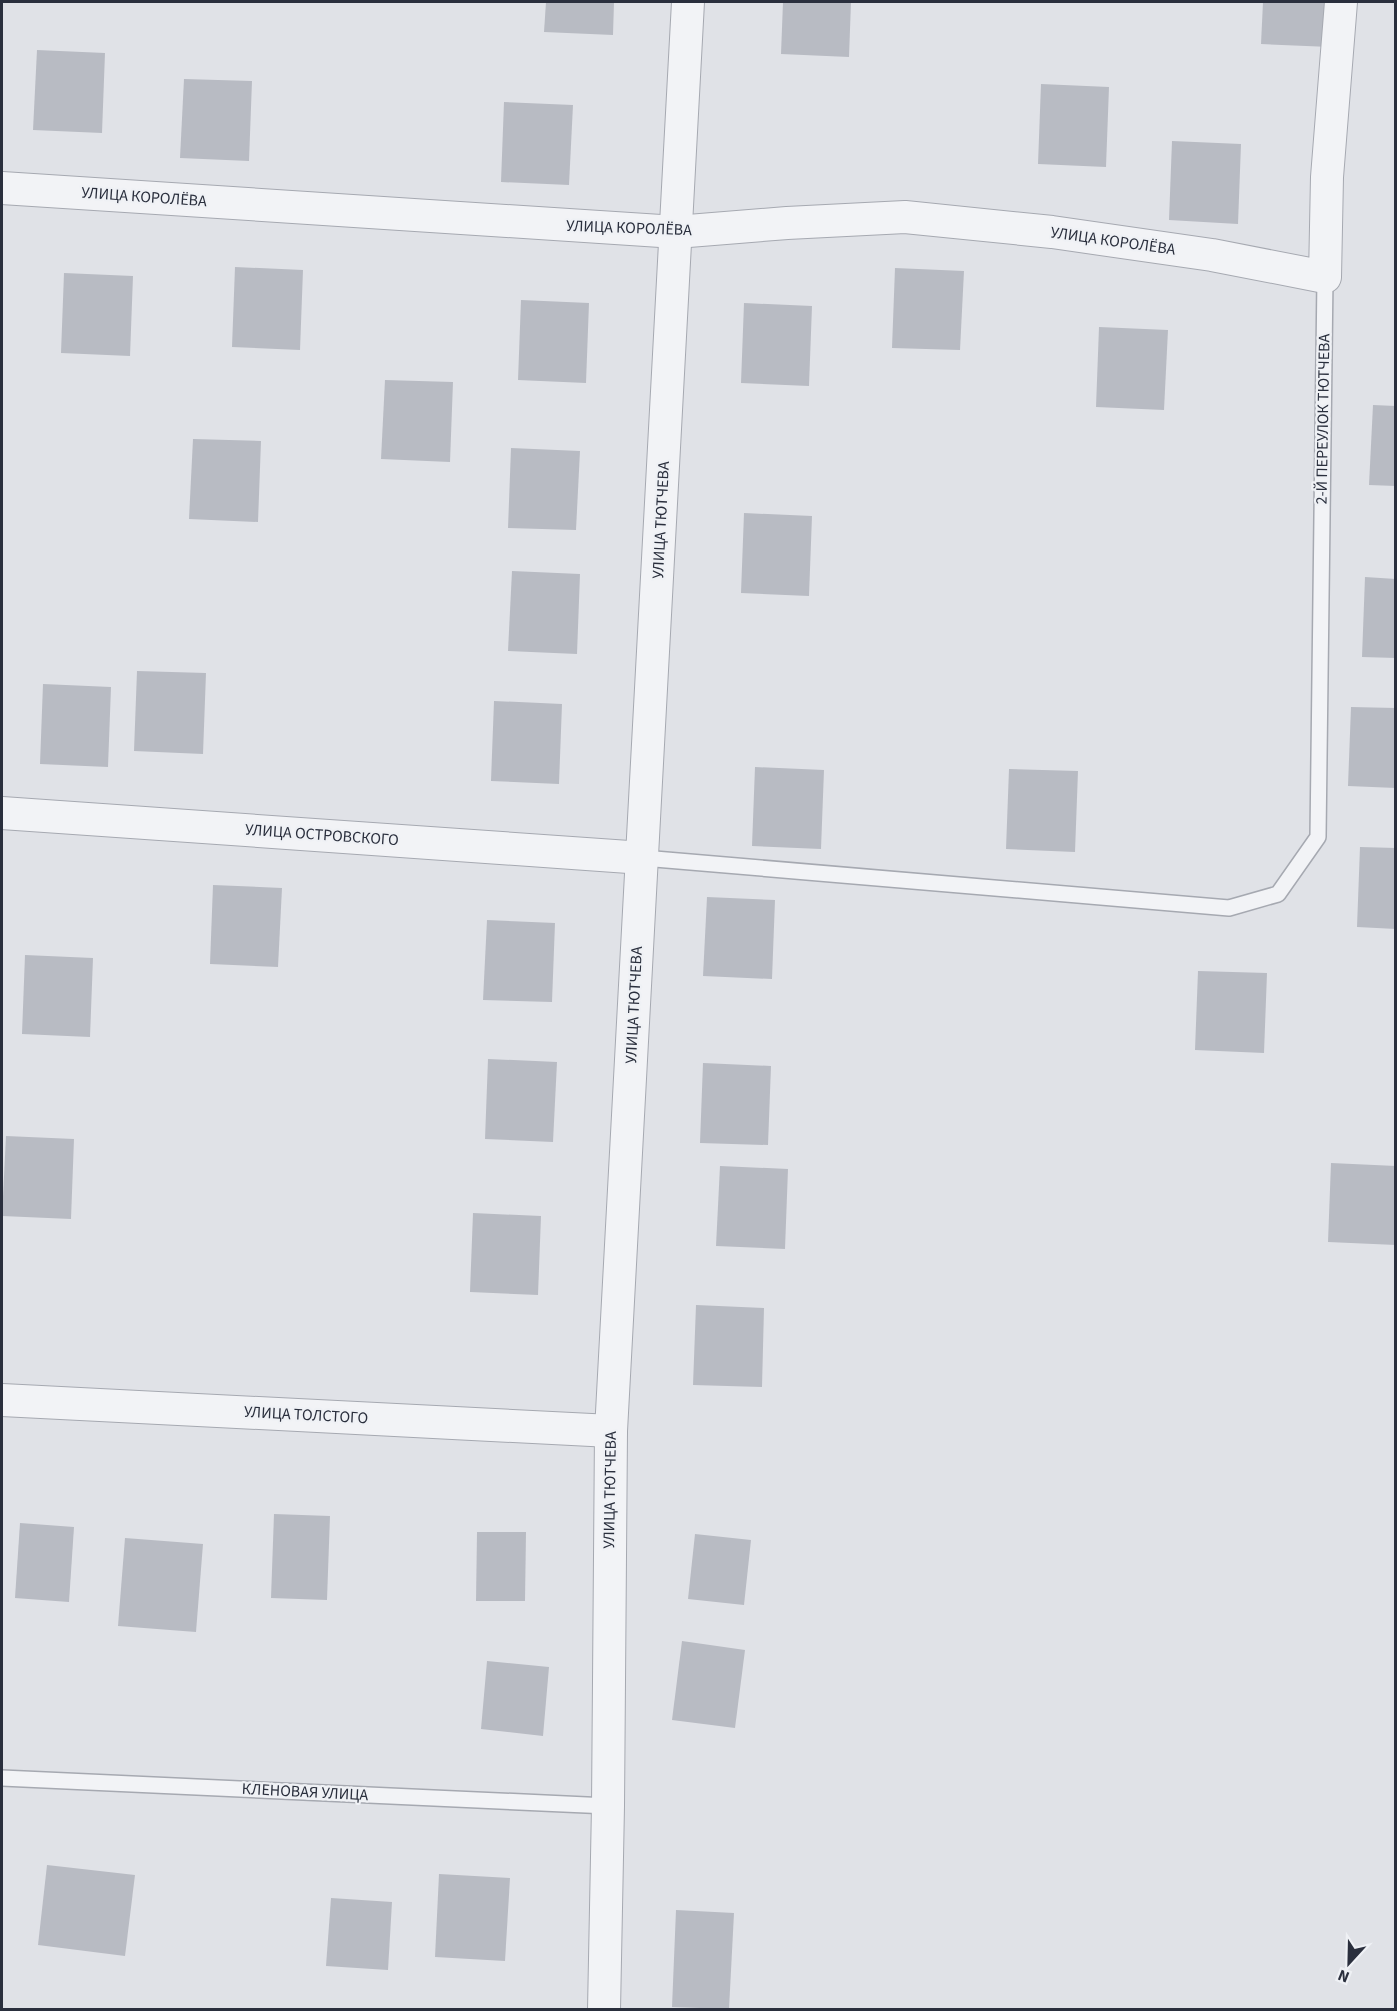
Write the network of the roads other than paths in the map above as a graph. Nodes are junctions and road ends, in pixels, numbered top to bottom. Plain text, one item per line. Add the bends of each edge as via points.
1 (688, 2) edge
2 (1341, 2) edge
3 (2, 188) edge
4 (676, 232) junction
5 (1325, 277) junction
6 (2, 813) edge
7 (643, 858) junction
8 (2, 1400) edge
9 (610, 1431) junction
10 (2, 1778) edge
11 (608, 1806) junction
12 (604, 2010) edge

1 - 4 street, УЛИЦА ТЮТЧЕВА
2 - 5 street, 2-Й ПЕРЕУЛОК ТЮТЧЕВА via 1327,177
3 - 4 street, УЛИЦА КОРОЛЁВА
4 - 5 street, УЛИЦА КОРОЛЁВА via 905,217 1052,232 1212,255
4 - 7 street, УЛИЦА ТЮТЧЕВА
5 - 7 lane, 2-Й ПЕРЕУЛОК ТЮТЧЕВА via 1318,837 1278,894 1229,908
6 - 7 street, УЛИЦА ОСТРОВСКОГО
7 - 9 street, УЛИЦА ТЮТЧЕВА
8 - 9 street, УЛИЦА ТОЛСТОГО
9 - 11 street, УЛИЦА ТЮТЧЕВА
10 - 11 lane, КЛЕНОВАЯ УЛИЦА
11 - 12 street, УЛИЦА ТЮТЧЕВА

